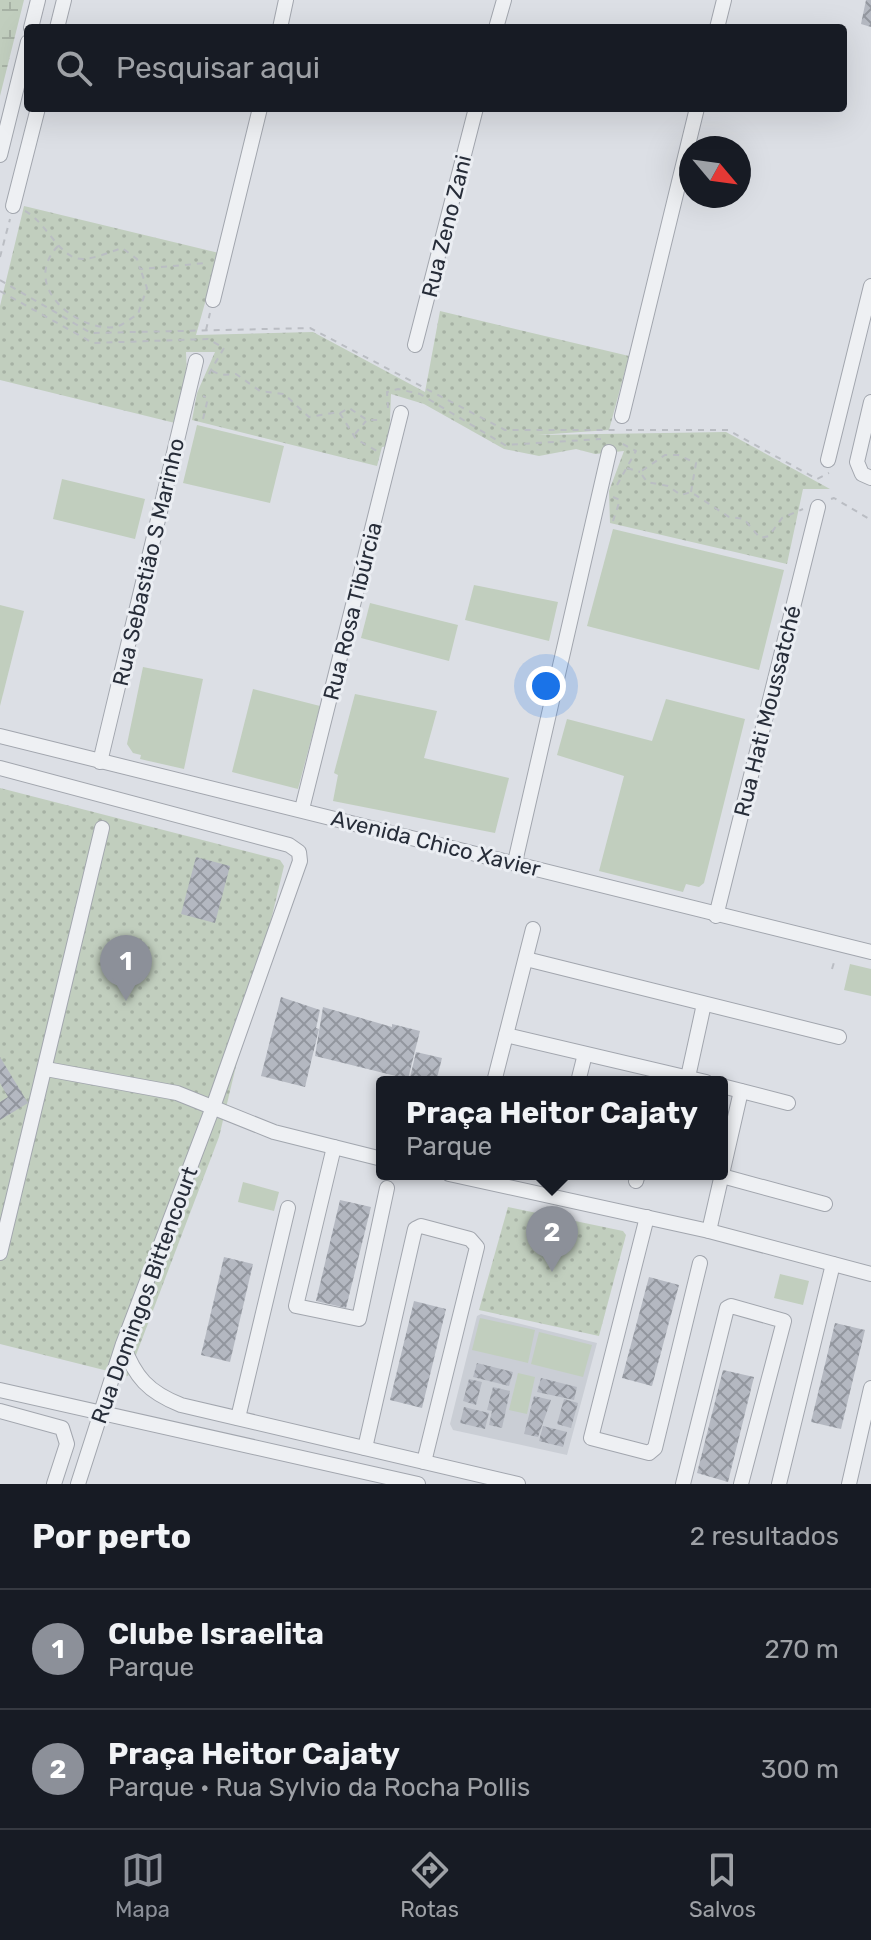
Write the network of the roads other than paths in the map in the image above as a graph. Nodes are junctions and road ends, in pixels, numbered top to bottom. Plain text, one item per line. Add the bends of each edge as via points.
1 (38, 0) edge
2 (64, 0) edge
3 (286, 0) edge
4 (504, 0) edge
5 (724, 0) edge
6 (32, 24) edge
7 (58, 24) edge
8 (281, 24) edge
9 (497, 24) edge
10 (718, 24) edge
11 (24, 58) edge
12 (37, 112) edge
13 (259, 112) edge
14 (475, 112) edge
15 (696, 112) edge
16 (0, 155) edge
17 (13, 206) road end
18 (871, 286) edge
19 (213, 300) road end
20 (415, 345) dead end
21 (196, 361) dead end
22 (871, 402) edge
23 (401, 413) dead end
24 (622, 416) dead end
25 (610, 444) road end
26 (828, 460) road end
27 (871, 478) edge
28 (818, 507) road end
29 (0, 736) edge
30 (100, 762) junction
31 (0, 768) edge
32 (302, 809) junction
33 (102, 828) dead end
34 (515, 862) junction
35 (716, 916) junction
36 (533, 929) dead end
37 (871, 952) edge
38 (526, 959) junction
39 (704, 1004) junction
40 (506, 1035) junction
41 (839, 1037) dead end
42 (585, 1054) junction
43 (46, 1069) junction
44 (496, 1076) edge
45 (580, 1076) edge
46 (657, 1076) edge
47 (688, 1076) edge
48 (728, 1088) edge
49 (741, 1091) junction
50 (788, 1103) dead end
51 (213, 1107) junction
52 (334, 1147) junction
53 (728, 1149) edge
54 (376, 1158) edge
55 (728, 1178) edge
56 (477, 1180) edge
57 (721, 1180) edge
58 (387, 1188) dead end
59 (825, 1204) dead end
60 (288, 1208) dead end
61 (647, 1217) junction
62 (709, 1231) junction
63 (0, 1253) edge
64 (700, 1263) dead end
65 (833, 1264) junction
66 (871, 1274) edge
67 (123, 1344) junction
68 (871, 1388) edge
69 (0, 1390) edge
70 (0, 1411) edge
71 (100, 1415) junction
72 (238, 1418) junction
73 (365, 1448) junction
74 (424, 1462) junction
75 (362, 1478) edge
76 (377, 1480) edge
77 (54, 1484) edge
78 (78, 1484) edge
79 (418, 1484) edge
80 (518, 1484) edge
81 (683, 1484) edge
82 (741, 1484) edge
83 (779, 1484) edge
84 (849, 1484) edge

1 - 6 street
2 - 7 street
3 - 8 street
4 - 9 street
5 - 10 street
11 - 16 street
12 - 17 street
13 - 19 street
14 - 20 street, Rua Zeno Zani
15 - 24 street
18 - 26 street
21 - 30 street, Rua Sebastião S Marinho
22 - 27 street via 857,462 862,474
23 - 32 street, Rua Rosa Tibúrcia
25 - 34 street
28 - 35 street, Rua Hati Moussatché
29 - 30 street, Avenida Chico Xavier
30 - 32 street, Avenida Chico Xavier
31 - 51 street via 289,845 299,852 299,869
32 - 34 street, Avenida Chico Xavier
33 - 43 street
34 - 35 street, Avenida Chico Xavier
35 - 37 street, Avenida Chico Xavier
36 - 38 street
38 - 39 street
38 - 40 street
39 - 41 street
39 - 47 street
40 - 42 street
40 - 44 street
42 - 45 street
42 - 46 street
43 - 51 street via 177,1093
43 - 63 street
48 - 49 street
49 - 50 street
49 - 53 street
51 - 52 street via 274,1132
51 - 67 street, Rua Domingos Bittencourt
52 - 54 street
52 - 58 street via 296,1306 359,1319
55 - 59 street
56 - 61 street
57 - 62 street
60 - 72 street
61 - 62 street
61 - 64 street via 591,1438 649,1453 655,1448
62 - 65 street
65 - 66 street
65 - 83 street
67 - 71 street, Rua Domingos Bittencourt
67 - 72 street via 143,1385 159,1396
68 - 84 street
69 - 71 street
70 - 77 street via 62,1428 67,1444
71 - 75 street
71 - 78 street, Rua Domingos Bittencourt
72 - 73 street
73 - 74 street
73 - 74 street via 415,1229 421,1226 470,1239 477,1247
74 - 80 street
75 - 76 street
76 - 79 street
81 - 82 street via 731,1306 784,1321

